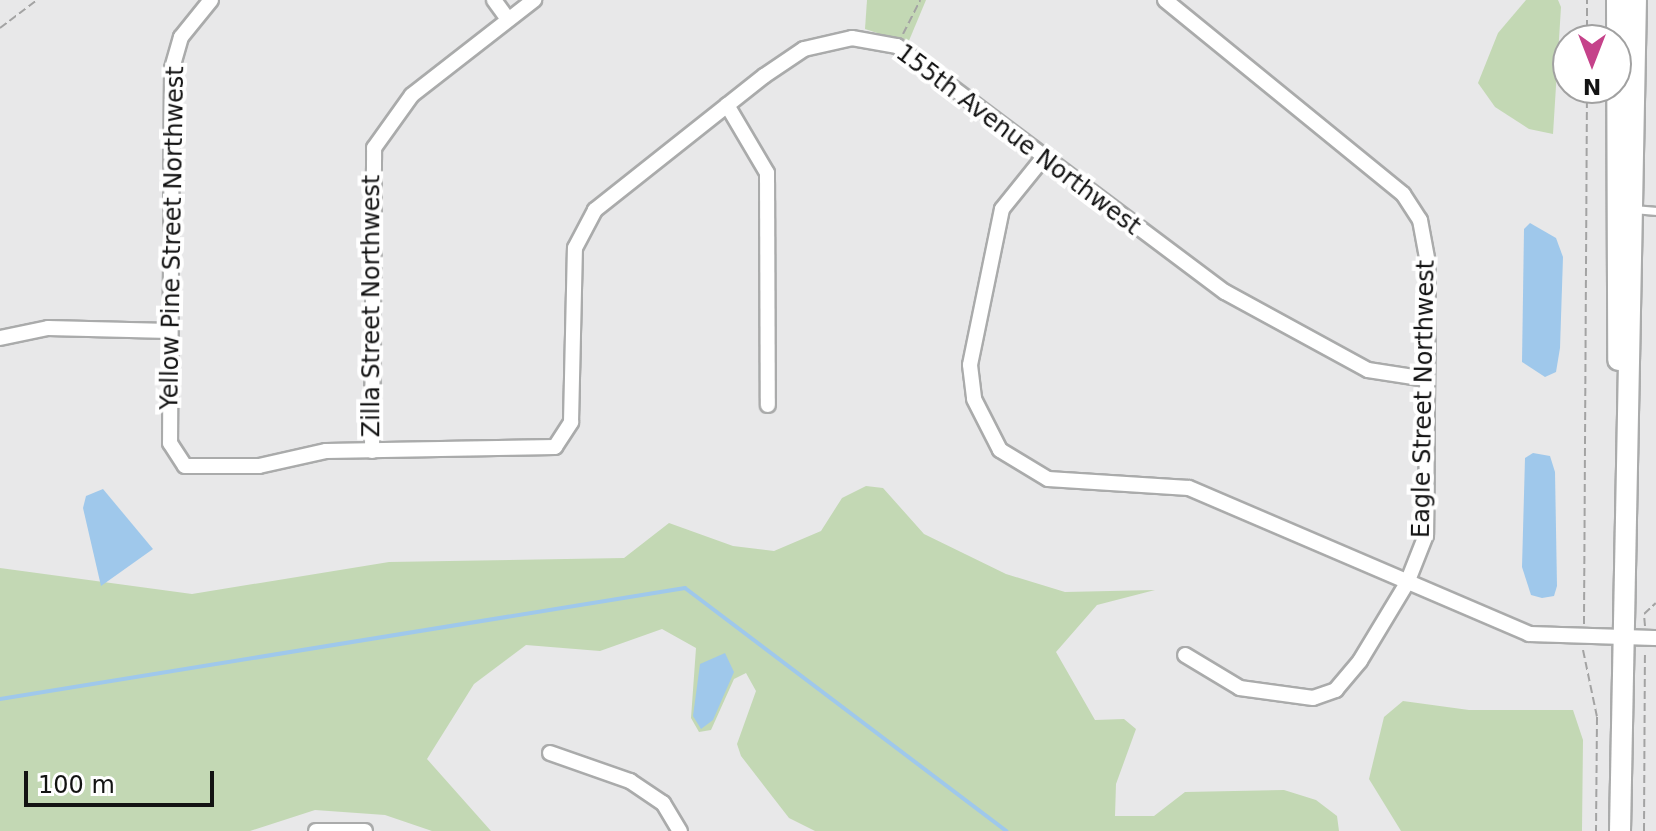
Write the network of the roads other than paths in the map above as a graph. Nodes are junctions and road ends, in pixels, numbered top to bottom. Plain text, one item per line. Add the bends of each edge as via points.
1 (211, 0) edge
2 (494, 0) edge
3 (534, 0) edge
4 (1165, 0) edge
5 (1617, 0) edge
6 (1636, 0) edge
7 (508, 19) junction
8 (727, 105) junction
9 (1044, 157) junction
10 (1634, 209) junction
11 (1656, 211) edge
12 (170, 331) junction
13 (0, 338) edge
14 (1426, 379) junction
15 (768, 405) dead end
16 (372, 451) junction
17 (1624, 475) junction
18 (1407, 583) junction
19 (1621, 638) junction
20 (1656, 638) edge
21 (1185, 655) dead end
22 (550, 753) dead end
23 (316, 831) edge
24 (365, 831) edge
25 (680, 831) edge
26 (1620, 831) edge

1 - 12 street, Yellow Pine Street Northwest via 195,20 172,69
2 - 7 street
3 - 7 street
4 - 14 street, Eagle Street Northwest via 1386,177 1420,220 1428,263
5 - 17 main road
6 - 10 main road
7 - 16 street, Zilla Street Northwest via 390,118 374,148
8 - 9 street, 155th Avenue Northwest via 822,42 897,46
8 - 15 street via 767,173
8 - 16 street, 155th Avenue Northwest via 637,172 588,223 575,248 571,422 556,446
9 - 14 street, 155th Avenue Northwest via 1225,292 1368,370
9 - 18 street via 1002,209 989,252 970,365 987,429 1000,450 1048,479 1189,488
10 - 11 lane
10 - 17 main road
12 - 13 street via 48,328
12 - 16 street, Yellow Pine Street Northwest via 170,443 179,460 214,470
14 - 18 street, Eagle Street Northwest via 1426,535
17 - 19 main road
18 - 19 street via 1529,634
18 - 21 street, Eagle Street Northwest via 1360,661 1336,690 1313,698 1240,688
19 - 20 street
19 - 26 main road
22 - 25 street via 640,787 663,803
23 - 24 street

